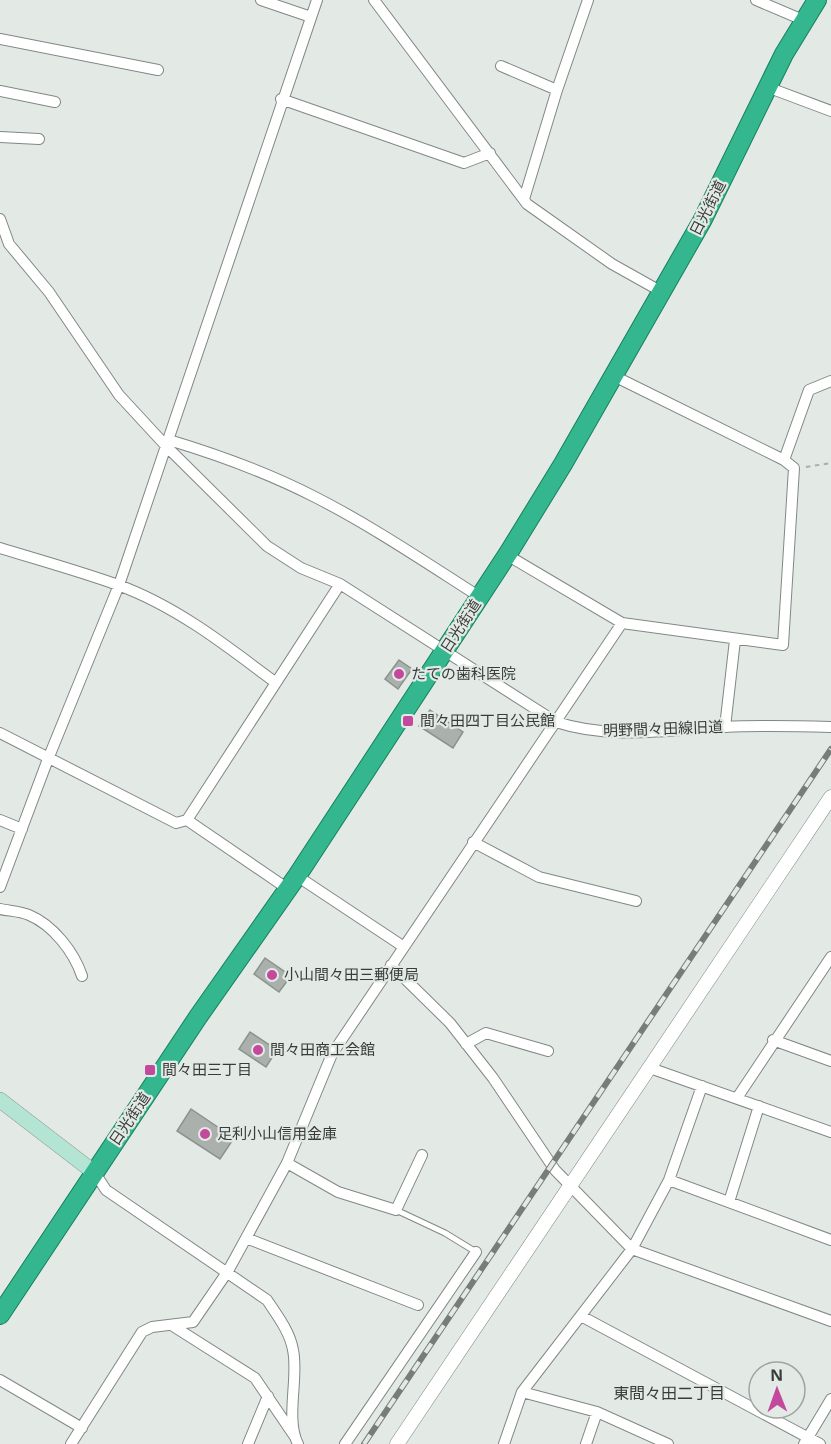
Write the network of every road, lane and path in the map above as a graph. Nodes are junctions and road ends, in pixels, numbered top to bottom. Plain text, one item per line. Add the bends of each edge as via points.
1 (261, 0) edge
2 (317, 0) edge
3 (374, 0) edge
4 (588, 0) edge
5 (756, 0) edge
6 (817, 0) edge
7 (311, 17) junction
8 (803, 20) junction
9 (0, 39) edge
10 (501, 66) dead end
11 (158, 70) dead end
12 (767, 87) junction
13 (557, 90) junction
14 (0, 91) edge
15 (281, 99) junction
16 (55, 102) dead end
17 (831, 111) edge
18 (0, 137) edge
19 (39, 139) dead end
20 (490, 153) junction
21 (524, 199) junction
22 (0, 219) edge
23 (4, 243) edge
24 (662, 292) junction
25 (614, 376) junction
26 (831, 381) edge
27 (168, 443) junction
28 (784, 460) junction
29 (831, 463) edge
30 (794, 468) junction
31 (0, 548) edge
32 (507, 555) junction
33 (340, 584) junction
34 (119, 585) junction
35 (480, 597) junction
36 (622, 623) junction
37 (735, 640) junction
38 (444, 652) junction
39 (276, 684) junction
40 (556, 722) junction
41 (725, 727) junction
42 (831, 727) edge
43 (0, 733) edge
44 (48, 759) junction
45 (831, 797) edge
46 (0, 820) edge
47 (187, 820) junction
48 (21, 829) junction
49 (473, 842) junction
50 (292, 882) junction
51 (0, 887) edge
52 (636, 902) dead end
53 (0, 909) edge
54 (404, 947) junction
55 (830, 961) edge
56 (391, 965) junction
57 (82, 976) dead end
58 (773, 1040) junction
59 (466, 1044) junction
60 (548, 1051) dead end
61 (831, 1061) edge
62 (650, 1068) junction
63 (702, 1086) junction
64 (736, 1098) junction
65 (0, 1100) edge
66 (759, 1106) junction
67 (831, 1132) edge
68 (422, 1155) dead end
69 (287, 1163) junction
70 (95, 1173) junction
71 (669, 1180) junction
72 (569, 1184) junction
73 (729, 1202) junction
74 (396, 1210) junction
75 (246, 1238) junction
76 (831, 1240) edge
77 (632, 1249) junction
78 (476, 1252) joint
79 (228, 1271) junction
80 (418, 1305) dead end
81 (0, 1315) edge
82 (581, 1316) junction
83 (831, 1321) edge
84 (173, 1326) junction
85 (0, 1380) edge
86 (522, 1392) junction
87 (268, 1396) junction
88 (831, 1399) edge
89 (597, 1412) junction
90 (82, 1428) junction
91 (297, 1441) edge
92 (806, 1441) edge
93 (71, 1444) edge
94 (248, 1444) edge
95 (345, 1444) edge
96 (397, 1444) edge
97 (504, 1444) edge
98 (586, 1444) edge
99 (668, 1444) edge
100 (820, 1444) edge

1 - 7 street
2 - 7 street
3 - 20 street
4 - 13 street
5 - 8 street
6 - 8 highway, 日光街道
7 - 15 street
8 - 12 highway, 日光街道
9 - 11 street
10 - 13 street
12 - 17 street
12 - 24 highway, 日光街道 via 702,221
13 - 21 street
14 - 16 street
15 - 20 street via 464,163
15 - 27 street
18 - 19 street
20 - 21 street
21 - 24 street via 612,264
22 - 23 street
23 - 27 street, 明野間々田線旧道 via 49,292 119,395
24 - 25 highway, 日光街道
25 - 28 street
25 - 32 highway, 日光街道
26 - 28 street via 809,390
27 - 33 street, 明野間々田線旧道 via 267,546 301,568
27 - 34 street
27 - 35 street via 231,459 312,495
28 - 30 street
29 - 30 path
30 - 37 street via 783,645
31 - 34 street
32 - 35 highway, 日光街道
32 - 36 street
33 - 38 street, 明野間々田線旧道
33 - 39 street
34 - 39 street via 212,634
34 - 44 street
35 - 38 highway, 日光街道
36 - 37 street
36 - 40 street
37 - 41 street
38 - 40 street, 明野間々田線旧道
38 - 50 highway, 日光街道
39 - 47 street
40 - 41 street, 明野間々田線旧道 via 616,732
40 - 49 street
41 - 42 street, 明野間々田線旧道
43 - 44 street
44 - 47 street via 176,823
44 - 48 street
45 - 62 street
46 - 48 street
47 - 50 street
48 - 51 street
49 - 52 street via 539,877
49 - 54 street
50 - 54 street
50 - 70 highway, 日光街道
53 - 57 street via 29,915 51,930 75,955
54 - 56 street
55 - 58 street
56 - 59 street
56 - 69 street via 332,1054
58 - 61 street
58 - 64 street
59 - 60 street via 486,1033
59 - 72 street via 551,1165
62 - 63 street
62 - 72 street
63 - 64 street
63 - 71 street
64 - 66 street
65 - 70 main road
66 - 67 street
66 - 73 street
68 - 74 street
69 - 74 street via 338,1192
69 - 75 street
70 - 79 street via 106,1190
70 - 81 highway, 日光街道
71 - 73 street
71 - 77 street
72 - 77 street
72 - 96 street
73 - 76 street
74 - 78 lane
75 - 79 street
75 - 80 street
77 - 82 street
77 - 83 street
78 - 95 street
79 - 84 street via 193,1322
79 - 91 street via 267,1300 284,1327 293,1350
82 - 86 street
82 - 92 street
84 - 87 street via 255,1378
84 - 90 street via 152,1327 142,1332
85 - 90 street
86 - 89 street
86 - 97 street
87 - 91 street
87 - 94 street
88 - 92 street
89 - 98 street
89 - 99 street
90 - 93 street
92 - 100 street

